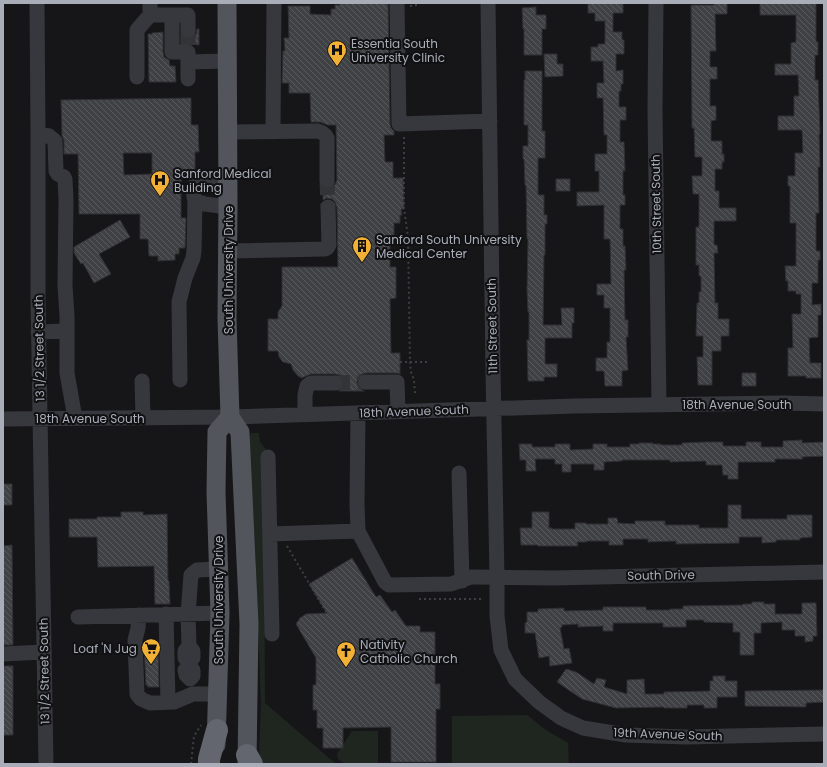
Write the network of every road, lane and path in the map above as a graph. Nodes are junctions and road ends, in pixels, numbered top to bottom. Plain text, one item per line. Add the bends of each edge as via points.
1 (37, 3) edge
2 (227, 3) edge
3 (274, 3) edge
4 (488, 3) edge
5 (656, 3) edge
6 (402, 4) edge
7 (417, 5) dead end
8 (150, 9) edge
9 (172, 15) junction
10 (188, 30) tunnel mouth
11 (188, 53) junction
12 (227, 61) junction
13 (137, 77) dead end
14 (188, 79) dead end
15 (490, 121) junction
16 (404, 123) junction
17 (227, 132) junction
18 (273, 132) junction
19 (38, 134) junction
20 (228, 177) junction
21 (327, 180) tunnel mouth
22 (195, 202) junction
23 (228, 207) junction
24 (328, 207) tunnel mouth
25 (228, 251) junction
26 (67, 331) junction
27 (38, 332) junction
28 (400, 362) dead end
29 (410, 362) junction
30 (427, 362) dead end
31 (180, 380) dead end
32 (142, 381) dead end
33 (366, 382) tunnel mouth
34 (335, 383) tunnel mouth
35 (415, 393) dead end
36 (659, 404) junction
37 (824, 404) edge
38 (494, 408) junction
39 (398, 411) junction
40 (358, 413) junction
41 (304, 414) junction
42 (230, 417) junction
43 (40, 418) junction
44 (75, 418) junction
45 (143, 418) junction
46 (3, 419) edge
47 (268, 457) dead end
48 (460, 473) dead end
49 (358, 531) junction
50 (270, 534) junction
51 (293, 544) dead end
52 (218, 569) junction
53 (824, 572) edge
54 (497, 577) junction
55 (462, 580) junction
56 (412, 598) dead end
57 (482, 599) dead end
58 (326, 612) dead end
59 (220, 613) junction
60 (166, 614) junction
61 (188, 614) junction
62 (139, 615) junction
63 (78, 617) dead end
64 (272, 634) dead end
65 (44, 652) junction
66 (3, 654) edge
67 (218, 694) junction
68 (189, 696) junction
69 (168, 702) junction
70 (217, 730) junction
71 (824, 734) edge
72 (249, 761) edge
73 (46, 764) edge
74 (209, 764) edge
75 (216, 764) edge

1 - 19 street, 13 1/2 Street South
2 - 12 main road, South University Drive
3 - 18 street
4 - 15 street, 11th Street South
5 - 36 street, 10th Street South
6 - 7 path
6 - 16 street via 400,124
8 - 9 street
8 - 13 street via 137,30
9 - 10 street via 188,15
9 - 11 street via 172,52
11 - 12 street
11 - 14 street
12 - 17 main road, South University Drive
15 - 16 street
15 - 38 street, 11th Street South
16 - 29 path via 404,208 408,237
17 - 18 street
17 - 20 main road, South University Drive
18 - 21 street via 323,132 327,138
19 - 26 street via 49,136 55,141 56,171 65,179
19 - 27 street, 13 1/2 Street South
20 - 22 street via 196,183 193,189
20 - 23 main road, South University Drive
22 - 23 street
22 - 31 street via 193,258 184,278 179,302
23 - 25 main road, South University Drive
24 - 25 street via 328,245 325,249
25 - 42 main road, South University Drive
26 - 27 street
26 - 44 street via 67,373
27 - 43 street, 13 1/2 Street South
28 - 29 path
29 - 30 path
29 - 35 path
32 - 45 street
33 - 39 street via 397,382
34 - 41 street via 312,383 307,386
36 - 37 street, 18th Avenue South
36 - 38 street, 18th Avenue South
38 - 39 street, 18th Avenue South
38 - 54 street, 11th Street South
39 - 40 street, 18th Avenue South
40 - 41 street, 18th Avenue South
40 - 49 street
41 - 42 street, 18th Avenue South
42 - 45 street, 18th Avenue South
42 - 52 main road, South University Drive via 217,432
42 - 72 main road, South University Drive via 240,432 249,624
43 - 44 street, 18th Avenue South
43 - 46 street, 18th Avenue South
43 - 65 street, 13 1/2 Street South
44 - 45 street, 18th Avenue South
47 - 50 street
48 - 55 street
49 - 50 street
49 - 55 street, South Drive via 389,585 451,584
50 - 64 street
51 - 58 path via 285,544
52 - 59 main road, South University Drive
52 - 61 street via 197,570 191,575
53 - 54 street, South Drive
54 - 55 street, South Drive via 471,577
54 - 71 street, 19th Avenue South via 496,616 501,650 515,679 539,702 561,718 583,728 626,735
56 - 57 path
59 - 61 street
59 - 67 main road, South University Drive
59 - 72 main road via 234,616 238,623 244,727
60 - 61 street
60 - 62 street
60 - 69 street
61 - 68 street
62 - 63 street
62 - 69 street via 135,640 137,694 141,700 150,703
65 - 66 street
65 - 73 street, 13 1/2 Street South
67 - 68 street
67 - 70 main road, South University Drive
68 - 69 street
70 - 74 highway
70 - 75 main road, South University Drive

